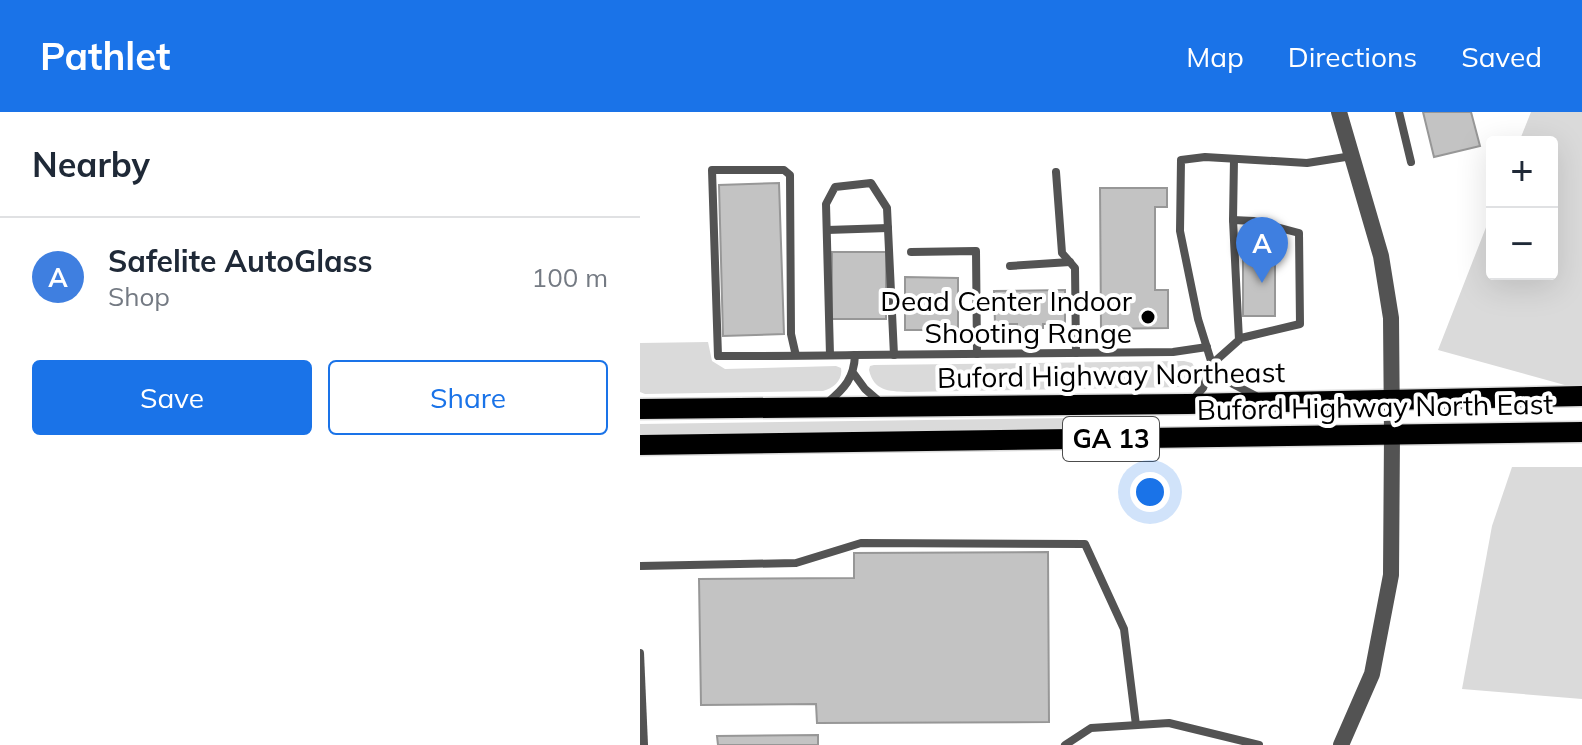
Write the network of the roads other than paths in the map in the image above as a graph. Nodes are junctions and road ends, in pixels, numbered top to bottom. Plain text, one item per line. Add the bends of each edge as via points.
1 (1339, 112) edge
2 (1399, 112) edge
3 (1353, 156) junction
4 (1234, 159) junction
5 (1411, 162) dead end
6 (1056, 172) dead end
7 (1233, 220) junction
8 (888, 228) junction
9 (827, 230) junction
10 (911, 252) dead end
11 (1070, 262) junction
12 (1010, 266) dead end
13 (1239, 340) junction
14 (1207, 347) junction
15 (1076, 353) junction
16 (977, 354) junction
17 (830, 355) junction
18 (855, 355) junction
19 (894, 355) junction
20 (796, 356) junction
21 (1212, 364) junction
22 (854, 374) junction
23 (1582, 396) edge
24 (1392, 399) junction
25 (1264, 401) junction
26 (1188, 404) junction
27 (885, 406) junction
28 (822, 407) junction
29 (640, 409) edge
30 (1582, 432) edge
31 (1392, 435) junction
32 (640, 445) edge
33 (640, 566) edge
34 (640, 653) edge
35 (1136, 725) junction
36 (644, 745) edge
37 (1065, 745) edge
38 (1259, 745) edge
39 (1341, 745) edge

1 - 3 street
2 - 5 lane
3 - 4 lane via 1307,163
3 - 24 street via 1381,256 1391,318
4 - 7 lane
4 - 14 lane via 1181,160 1180,231
6 - 11 lane via 1062,253
7 - 13 lane
7 - 13 lane via 1299,233 1300,324
8 - 9 lane
8 - 9 lane via 887,208 871,183 835,187 826,204
8 - 19 lane
9 - 17 lane
10 - 16 lane via 976,251
11 - 12 lane
11 - 15 lane via 1075,268
13 - 21 lane
14 - 15 lane
14 - 21 lane
15 - 16 lane
16 - 19 lane
17 - 18 lane
17 - 20 lane
18 - 19 lane
18 - 22 lane
20 - 20 lane via 718,356 712,170 789,172 791,334
21 - 25 lane via 1231,383
21 - 26 lane via 1203,388
22 - 27 lane
22 - 28 lane
23 - 24 main road, Buford Highway Northeast / GA 13
24 - 25 main road, Buford Highway Northeast / GA 13
24 - 31 street
25 - 26 main road, Buford Highway Northeast / GA 13
26 - 27 main road, Buford Highway Northeast / GA 13
27 - 28 main road, Buford Highway Northeast / GA 13
28 - 29 main road, Buford Highway Northeast / GA 13
30 - 31 main road, Buford Highway North East / GA 13
31 - 32 main road, Buford Highway North East / GA 13
31 - 39 street via 1391,575 1372,674
33 - 35 lane via 796,563 861,543 1085,544 1124,629
34 - 36 lane
35 - 37 lane via 1091,728
35 - 38 lane via 1169,723

